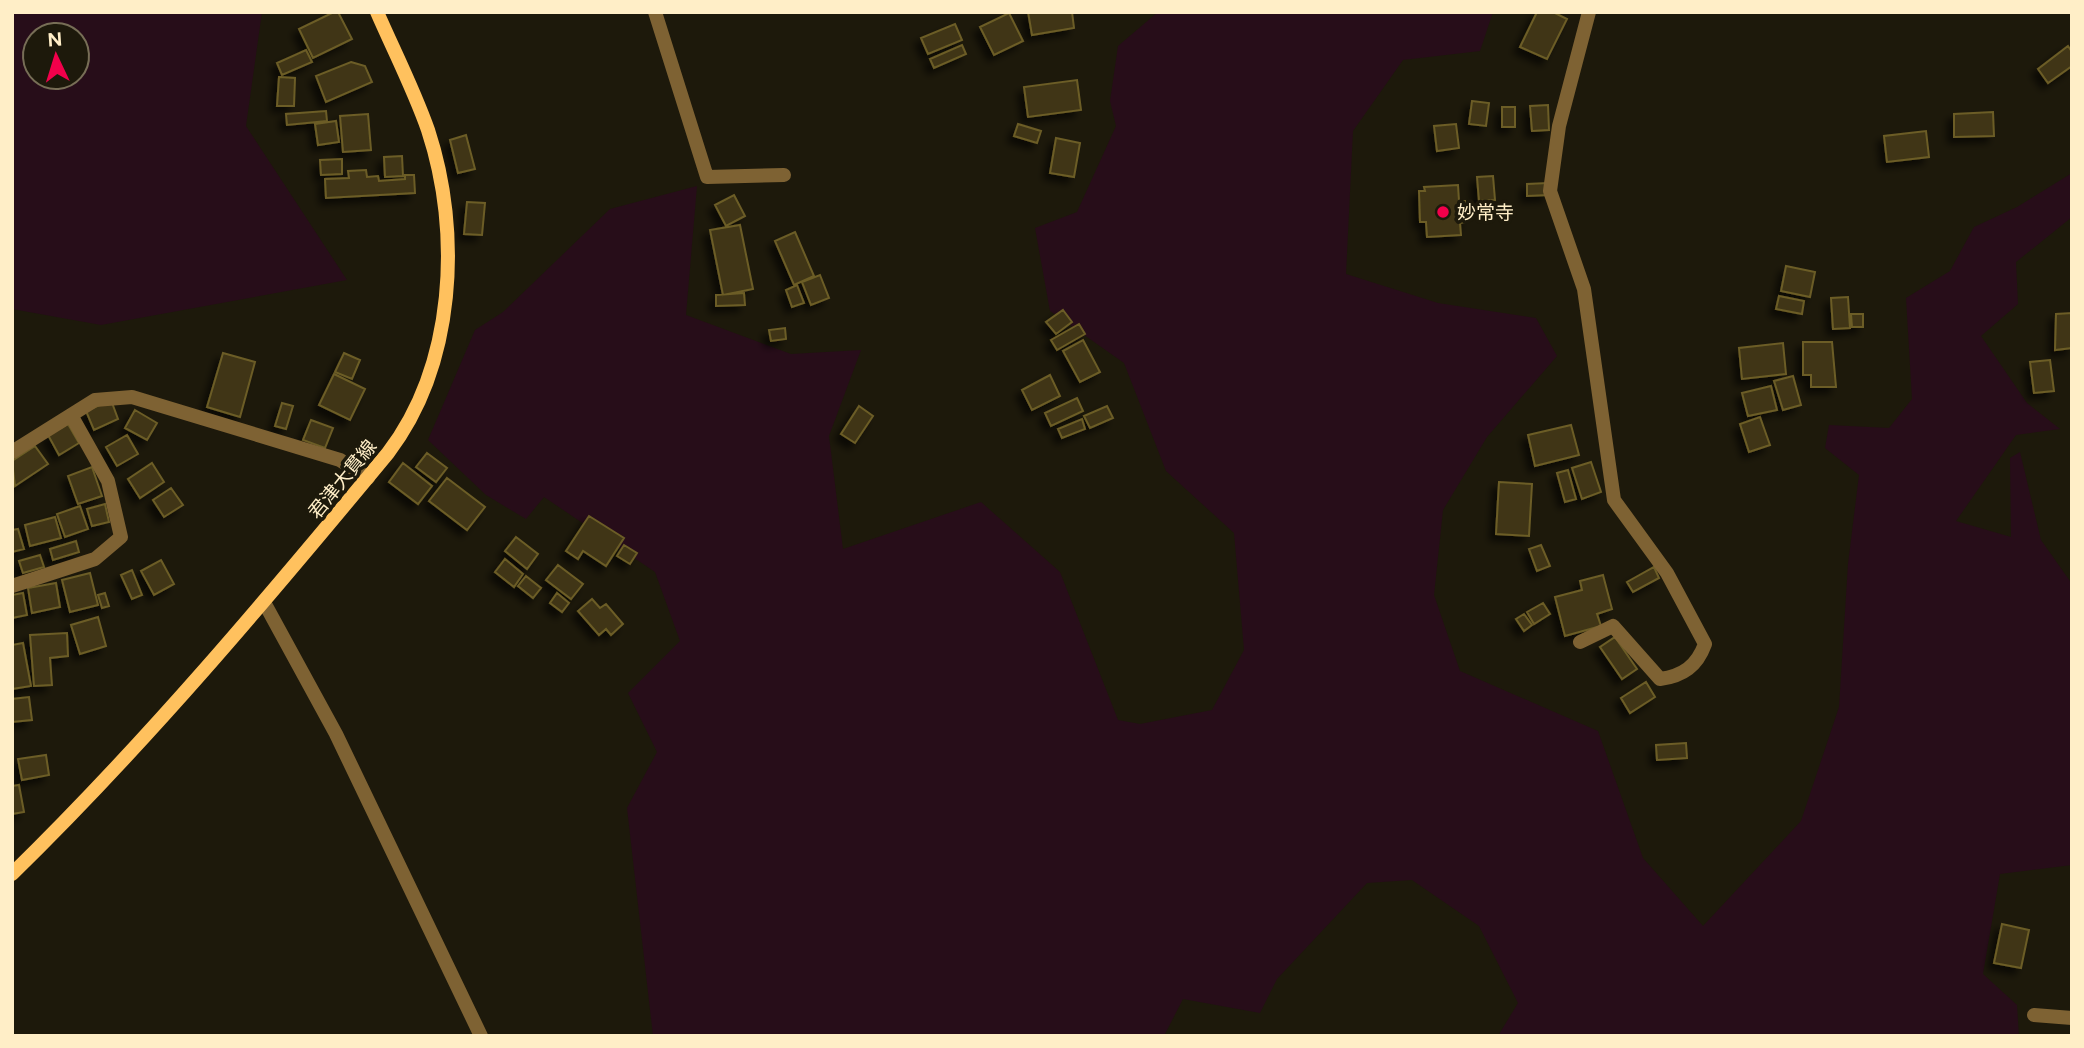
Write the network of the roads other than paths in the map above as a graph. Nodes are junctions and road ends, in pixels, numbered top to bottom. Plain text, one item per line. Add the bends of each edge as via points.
1 (377, 12) edge
2 (654, 12) edge
3 (1590, 12) edge
4 (783, 175) dead end
5 (71, 415) junction
6 (12, 452) edge
7 (368, 478) junction
8 (12, 586) edge
9 (265, 604) junction
10 (1580, 642) dead end
11 (12, 874) edge
12 (2034, 1015) dead end
13 (2072, 1018) edge
14 (481, 1036) edge

1 - 7 main road, 君津大貫線 via 428,130 445,201 448,248 446,293 429,371 406,429
2 - 4 street via 707,177
3 - 10 street via 1559,126 1550,191 1584,289 1614,500 1667,573 1705,644 1694,665 1676,677 1660,679 1613,626
5 - 6 street
5 - 7 street via 95,400 132,397 340,460
5 - 8 street via 108,481 121,537 95,559
7 - 9 main road, 君津大貫線
9 - 11 main road, 君津大貫線 via 98,790
9 - 14 street via 336,734
12 - 13 street

